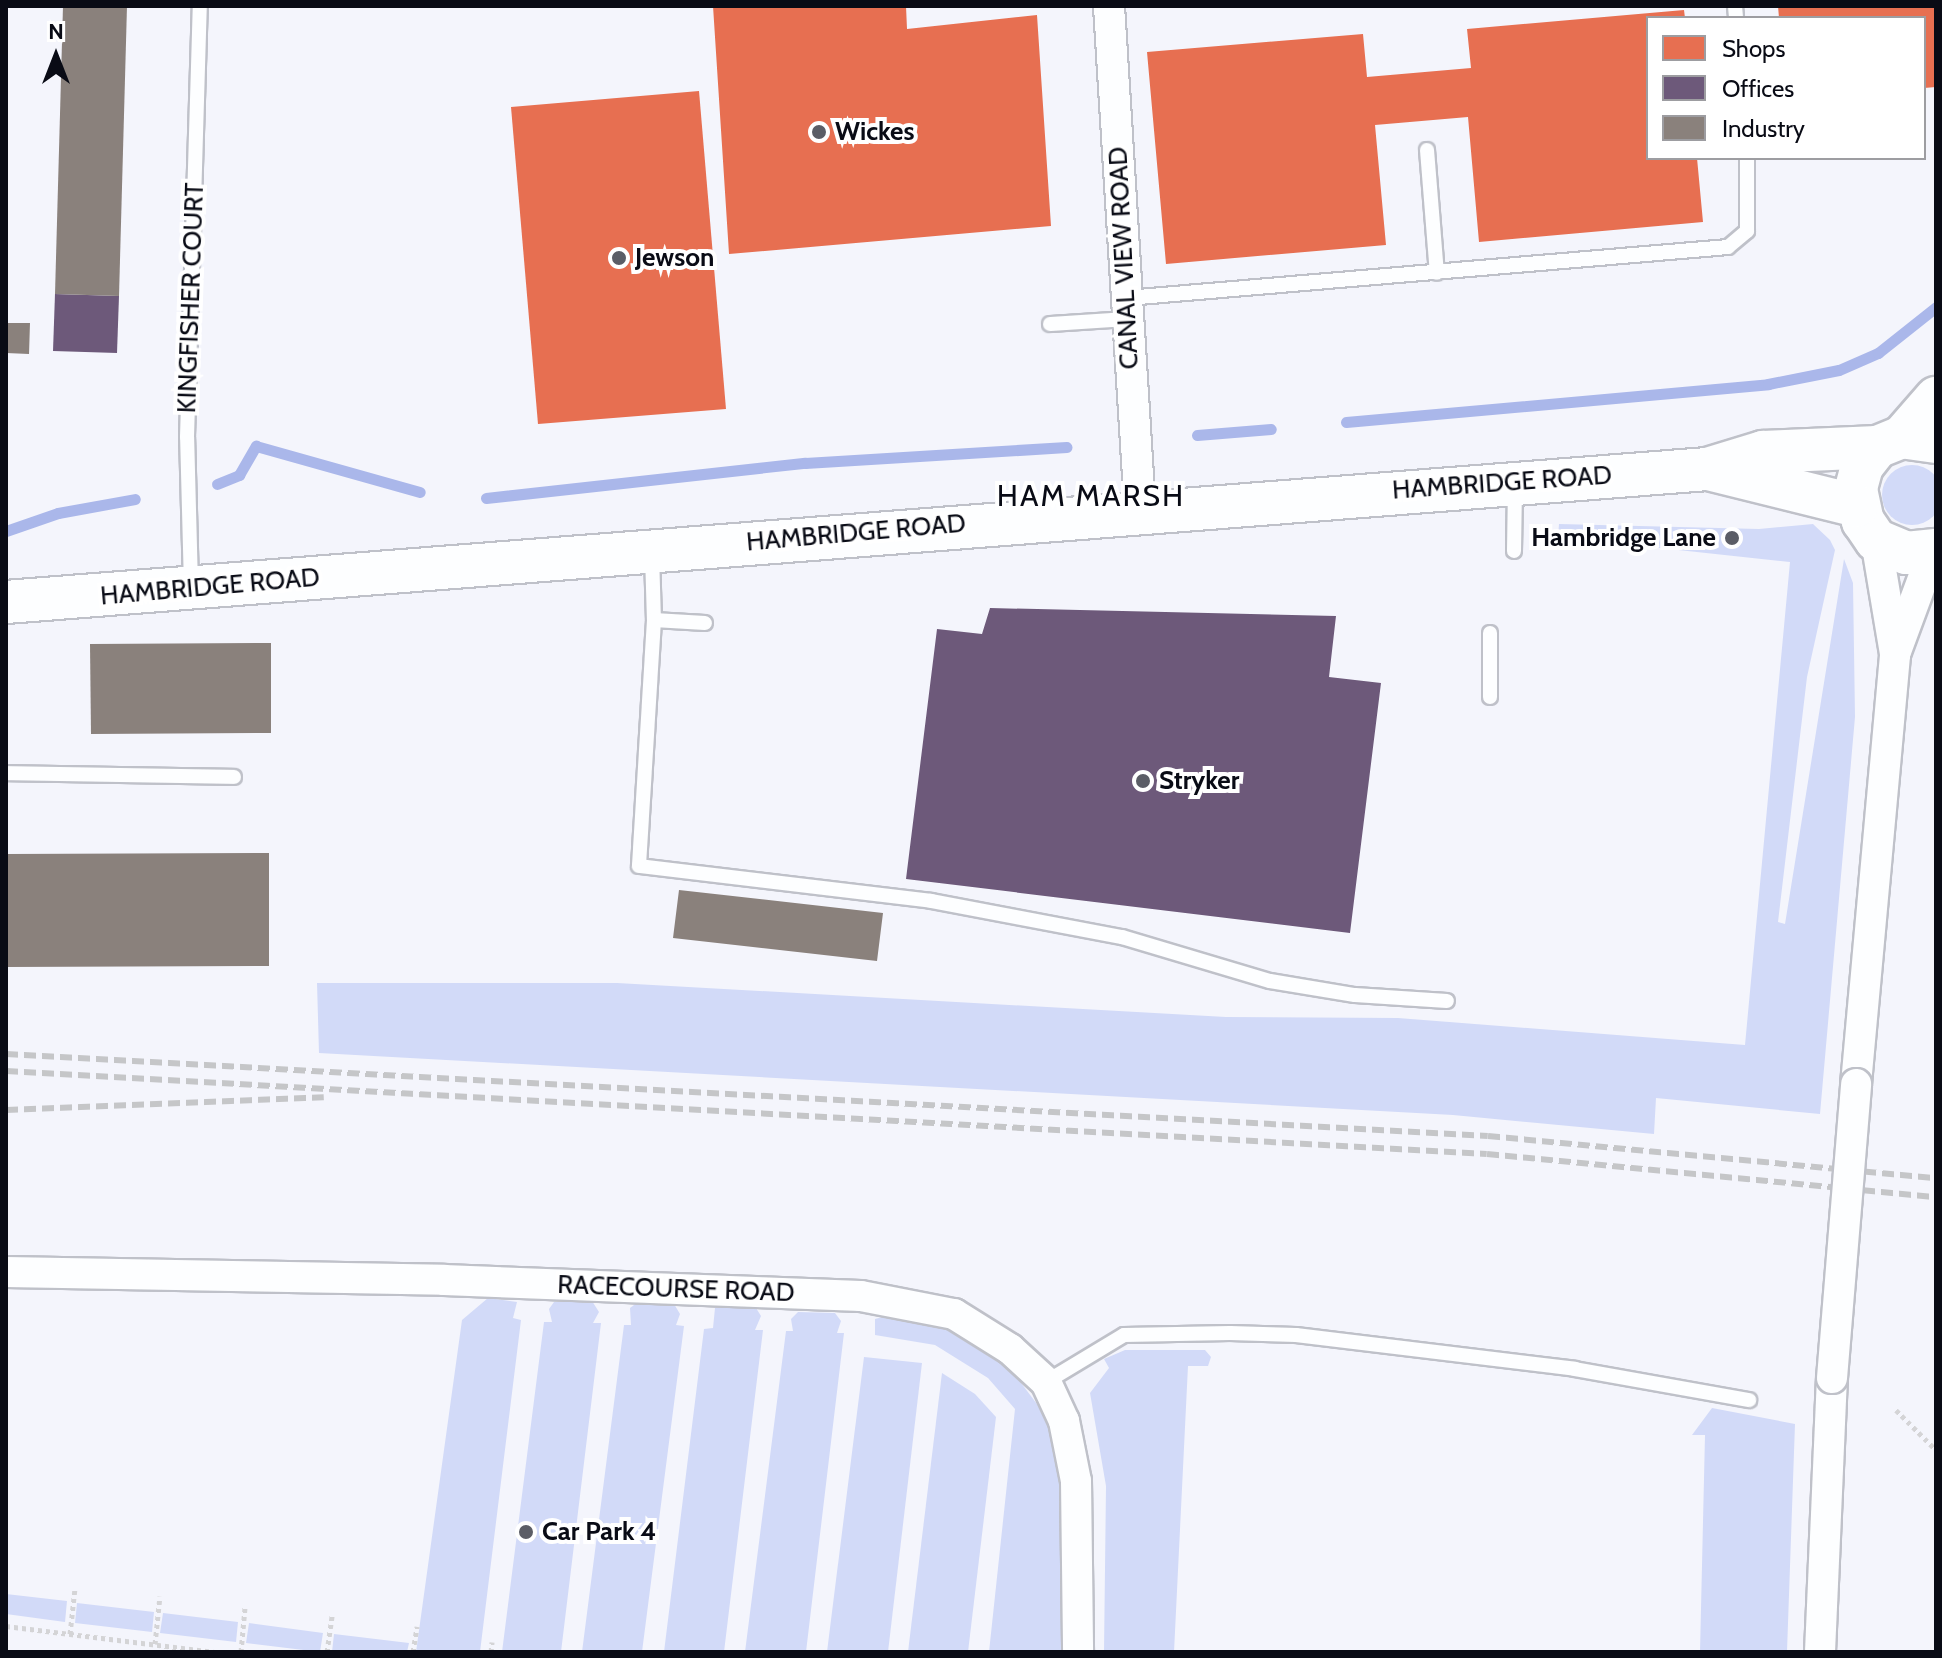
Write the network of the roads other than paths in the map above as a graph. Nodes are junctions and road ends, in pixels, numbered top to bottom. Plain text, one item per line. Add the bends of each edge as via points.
1 (200, 6) edge
2 (1109, 6) edge
3 (1427, 150) dead end
4 (1747, 160) edge
5 (1437, 273) junction
6 (1127, 308) junction
7 (1050, 324) dead end
8 (1936, 398) edge
9 (1905, 442) edge
10 (1707, 469) junction
11 (1515, 480) junction
12 (1140, 509) junction
13 (1867, 523) junction
14 (652, 550) junction
15 (1934, 550) edge
16 (1514, 551) dead end
17 (191, 590) junction
18 (6, 602) edge
19 (654, 620) junction
20 (705, 623) dead end
21 (1490, 633) dead end
22 (1895, 654) junction
23 (1490, 697) dead end
24 (6, 773) edge
25 (234, 777) dead end
26 (1447, 1001) dead end
27 (6, 1272) edge
28 (1046, 1382) junction
29 (1749, 1400) dead end
30 (1078, 1652) edge
31 (1820, 1652) edge

1 - 17 lane, KINGFISHER COURT via 187,437
2 - 6 street, CANAL VIEW ROAD
3 - 5 lane
4 - 5 lane via 1747,231 1728,247
5 - 6 lane
6 - 7 lane
6 - 12 street, CANAL VIEW ROAD
8 - 9 main road
9 - 10 main road, HAMBRIDGE ROAD via 1763,452
9 - 13 main road via 1858,478
10 - 11 main road, HAMBRIDGE ROAD
10 - 13 main road, HAMBRIDGE ROAD
11 - 12 main road, HAMBRIDGE ROAD
11 - 16 lane
12 - 14 main road, HAMBRIDGE ROAD
13 - 15 main road, HAMBRIDGE ROAD via 1906,553
13 - 22 street
14 - 17 main road, HAMBRIDGE ROAD
14 - 19 lane
15 - 22 street
17 - 18 main road, HAMBRIDGE ROAD
19 - 20 lane
19 - 26 lane via 639,866 931,901 1122,937 1270,981 1355,995
21 - 23 lane
22 - 31 street, bridge via 1832,1378
24 - 25 lane
27 - 28 street, RACECOURSE ROAD via 444,1280 861,1296 954,1314 992,1335
28 - 29 lane via 1124,1335 1230,1333 1296,1335 1575,1369
28 - 30 street, RACECOURSE ROAD via 1074,1450

